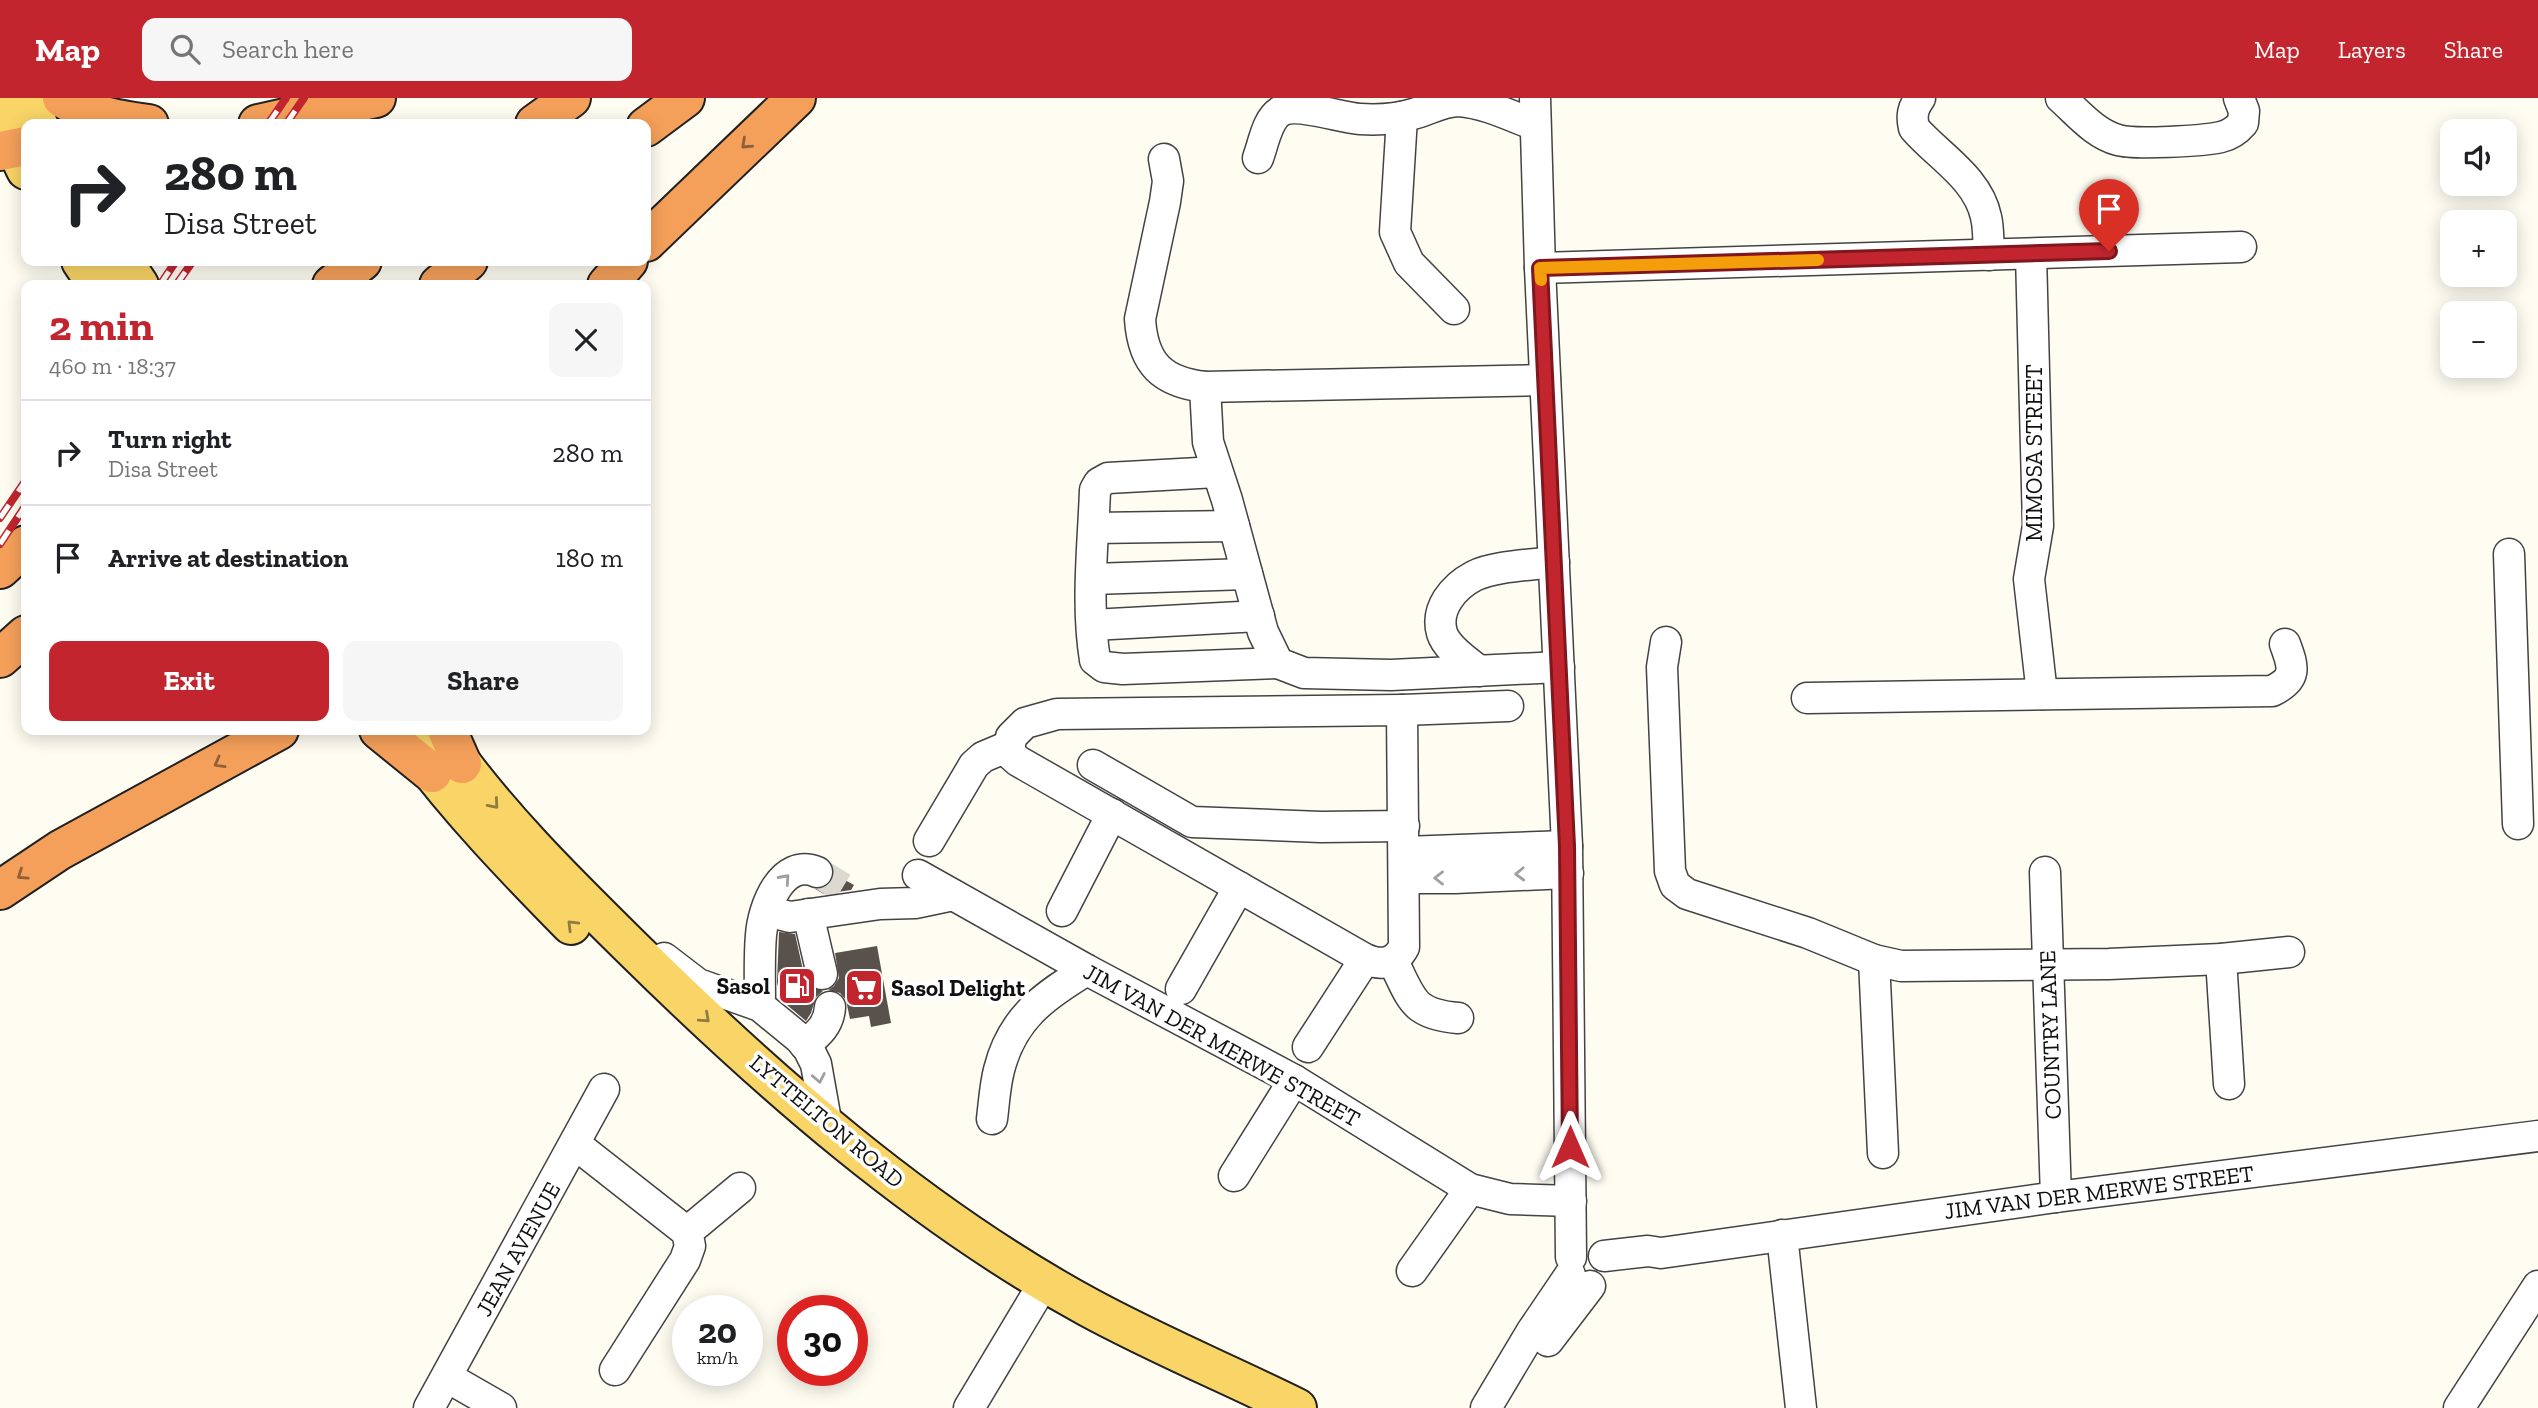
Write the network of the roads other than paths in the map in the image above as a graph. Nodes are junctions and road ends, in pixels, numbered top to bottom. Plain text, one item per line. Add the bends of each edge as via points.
1 (25, 98) edge
2 (62, 98) edge
3 (376, 98) edge
4 (571, 98) edge
5 (685, 98) edge
6 (796, 98) edge
7 (1920, 98) edge
8 (2062, 98) edge
9 (2239, 98) edge
10 (1535, 112) edge
11 (1402, 117) junction
12 (22, 119) edge
13 (116, 119) edge
14 (281, 119) edge
15 (543, 119) edge
16 (21, 123) edge
17 (651, 123) edge
18 (18, 142) edge
19 (1258, 158) dead end
20 (1164, 159) dead end
21 (651, 237) edge
22 (2241, 247) dead end
23 (2031, 254) junction
24 (1989, 255) junction
25 (356, 266) edge
26 (462, 266) edge
27 (624, 266) edge
28 (1540, 268) junction
29 (338, 280) edge
30 (445, 280) edge
31 (611, 280) edge
32 (1454, 309) dead end
33 (1545, 380) junction
34 (1205, 387) junction
35 (1217, 472) junction
36 (1234, 526) junction
37 (1094, 528) junction
38 (21, 550) edge
39 (2508, 554) dead end
40 (1554, 562) junction
41 (0, 569) edge
42 (1247, 574) junction
43 (1092, 579) junction
44 (1259, 616) junction
45 (1091, 625) junction
46 (21, 639) edge
47 (1666, 642) dead end
48 (2285, 644) dead end
49 (0, 658) edge
50 (1278, 663) junction
51 (1559, 667) junction
52 (2525, 670) edge
53 (1479, 671) junction
54 (2042, 694) junction
55 (1807, 698) dead end
56 (1508, 706) dead end
57 (1402, 709) junction
58 (270, 735) edge
59 (388, 735) edge
60 (406, 735) edge
61 (439, 735) edge
62 (447, 735) edge
63 (1009, 746) junction
64 (1093, 765) dead end
65 (447, 769) junction
66 (1112, 814) junction
67 (2518, 824) dead end
68 (929, 841) dead end
69 (1404, 852) junction
70 (1568, 859) junction
71 (817, 872) tunnel mouth
72 (2045, 872) dead end
73 (918, 875) dead end
74 (1238, 887) junction
75 (0, 890) edge
76 (577, 894) junction
77 (953, 895) junction
78 (767, 911) junction
79 (1062, 911) dead end
80 (808, 914) junction
81 (2289, 953) dead end
82 (2221, 959) junction
83 (1379, 960) junction
84 (1874, 960) junction
85 (2047, 965) junction
86 (1087, 970) junction
87 (822, 974) dead end
88 (1181, 989) dead end
89 (760, 1006) junction
90 (830, 1007) dead end
91 (1458, 1018) dead end
92 (805, 1045) junction
93 (1308, 1047) dead end
94 (1294, 1080) junction
95 (2229, 1084) dead end
96 (604, 1089) dead end
97 (992, 1119) dead end
98 (827, 1126) junction
99 (2538, 1136) edge
100 (575, 1144) junction
101 (1883, 1153) dead end
102 (1234, 1176) dead end
103 (740, 1188) dead end
104 (1470, 1189) junction
105 (2056, 1197) junction
106 (1572, 1206) junction
107 (687, 1233) junction
108 (1782, 1235) junction
109 (1589, 1266) junction
110 (1412, 1271) dead end
111 (2538, 1286) edge
112 (1039, 1290) junction
113 (615, 1370) dead end
114 (447, 1377) junction
115 (429, 1408) edge
116 (501, 1408) edge
117 (969, 1408) edge
118 (1238, 1408) edge
119 (1297, 1408) edge
120 (1486, 1408) edge
121 (1508, 1408) edge
122 (1801, 1408) edge
123 (2459, 1408) edge

1 - 12 main road
2 - 13 highway via 84,111
3 - 14 highway
4 - 15 highway
5 - 17 highway
6 -> 21 highway
7 - 24 street via 1914,106 1914,128 1978,195 1987,218
8 - 9 street via 2096,130 2140,143 2221,137 2235,131 2243,123
10 - 11 street via 1459,101
10 - 28 street
11 - 19 street via 1360,119 1283,109 1272,119
11 - 32 street via 1395,232 1409,263
16 - 18 main road
20 - 34 street via 1168,181 1140,319 1141,335 1148,355 1164,375
22 - 23 street
23 - 24 street
23 - 54 street, MIMOSA STREET via 2038,526 2029,579
24 - 28 street
25 - 29 highway
26 - 30 highway
27 - 31 highway
28 - 33 street
33 - 34 street
33 - 40 street
34 - 35 street via 1208,442
35 - 36 street
35 - 37 street via 1108,478 1095,489
36 - 37 street
36 - 42 street
37 - 43 street
38 - 41 highway
39 - 52 street
40 - 51 street
40 - 53 street via 1474,576 1443,605 1442,634
42 - 43 street
42 - 44 street
43 - 45 street
44 - 45 street
44 - 50 street
45 - 50 street via 1095,660 1104,667
46 - 49 highway
47 - 84 street via 1662,667 1668,851 1675,885 1706,902 1808,933
48 - 54 street via 2291,676 2272,691
50 - 53 street via 1304,674
51 - 53 street
51 - 70 street
52 - 67 street
54 - 55 street
56 - 57 street
57 - 63 street via 1057,714 1024,723
57 - 69 street
58 -> 75 highway via 60,850
59 - 65 highway
60 - 65 main road, LYTTELTON ROAD
61 - 65 main road, LYTTELTON ROAD
62 - 65 highway
63 - 66 street via 1009,753 1018,761
63 - 68 street via 974,765
64 - 69 street via 1192,822 1321,827
65 -> 76 main road, LYTTELTON ROAD via 488,797
112 -> 65 main road, LYTTELTON ROAD via 929,1233 824,1155 722,1069 534,887
66 - 74 street
66 - 79 street
69 - 70 street via 1455,878
69 - 83 street via 1404,947
70 - 106 street
78 -> 71 street via 788,873 801,868
72 - 85 street, COUNTRY LANE
73 - 77 street, JIM VAN DER MERWE STREET
74 - 83 street
74 - 88 street
76 - 89 street via 698,984
76 -> 98 main road, LYTTELTON ROAD via 677,992
77 - 80 street via 915,903 860,899
77 - 86 street, JIM VAN DER MERWE STREET
78 - 80 street via 782,917
78 - 89 street via 761,931
80 - 87 street
81 - 82 street
82 - 85 street
82 - 95 street
83 - 91 street via 1413,1002 1435,1016
83 - 93 street
84 - 85 street via 1923,968
84 - 101 street
85 - 105 street, COUNTRY LANE
86 - 94 street, JIM VAN DER MERWE STREET
86 - 97 street via 1041,1000 1011,1036 999,1070
89 - 92 street
90 - 92 street via 827,1021
92 -> 98 street via 816,1064
94 - 102 street
94 - 104 street, JIM VAN DER MERWE STREET
96 - 100 street, JEAN AVENUE
98 - 112 main road, LYTTELTON ROAD
99 - 105 street, JIM VAN DER MERWE STREET
100 - 107 street
100 - 114 street, JEAN AVENUE
103 - 107 street
104 - 106 street, JIM VAN DER MERWE STREET
104 - 110 street
105 - 108 street, JIM VAN DER MERWE STREET
106 - 109 street via 1569,1222
107 - 113 street via 690,1246 685,1260
108 - 109 street, JIM VAN DER MERWE STREET via 1661,1253 1642,1264
108 - 122 street
109 - 120 street via 1532,1331
109 - 121 street
111 - 123 street
112 - 117 street
112 - 118 main road, LYTTELTON ROAD
112 - 119 main road, LYTTELTON ROAD via 1088,1307
114 - 115 street, JEAN AVENUE
114 - 116 street

